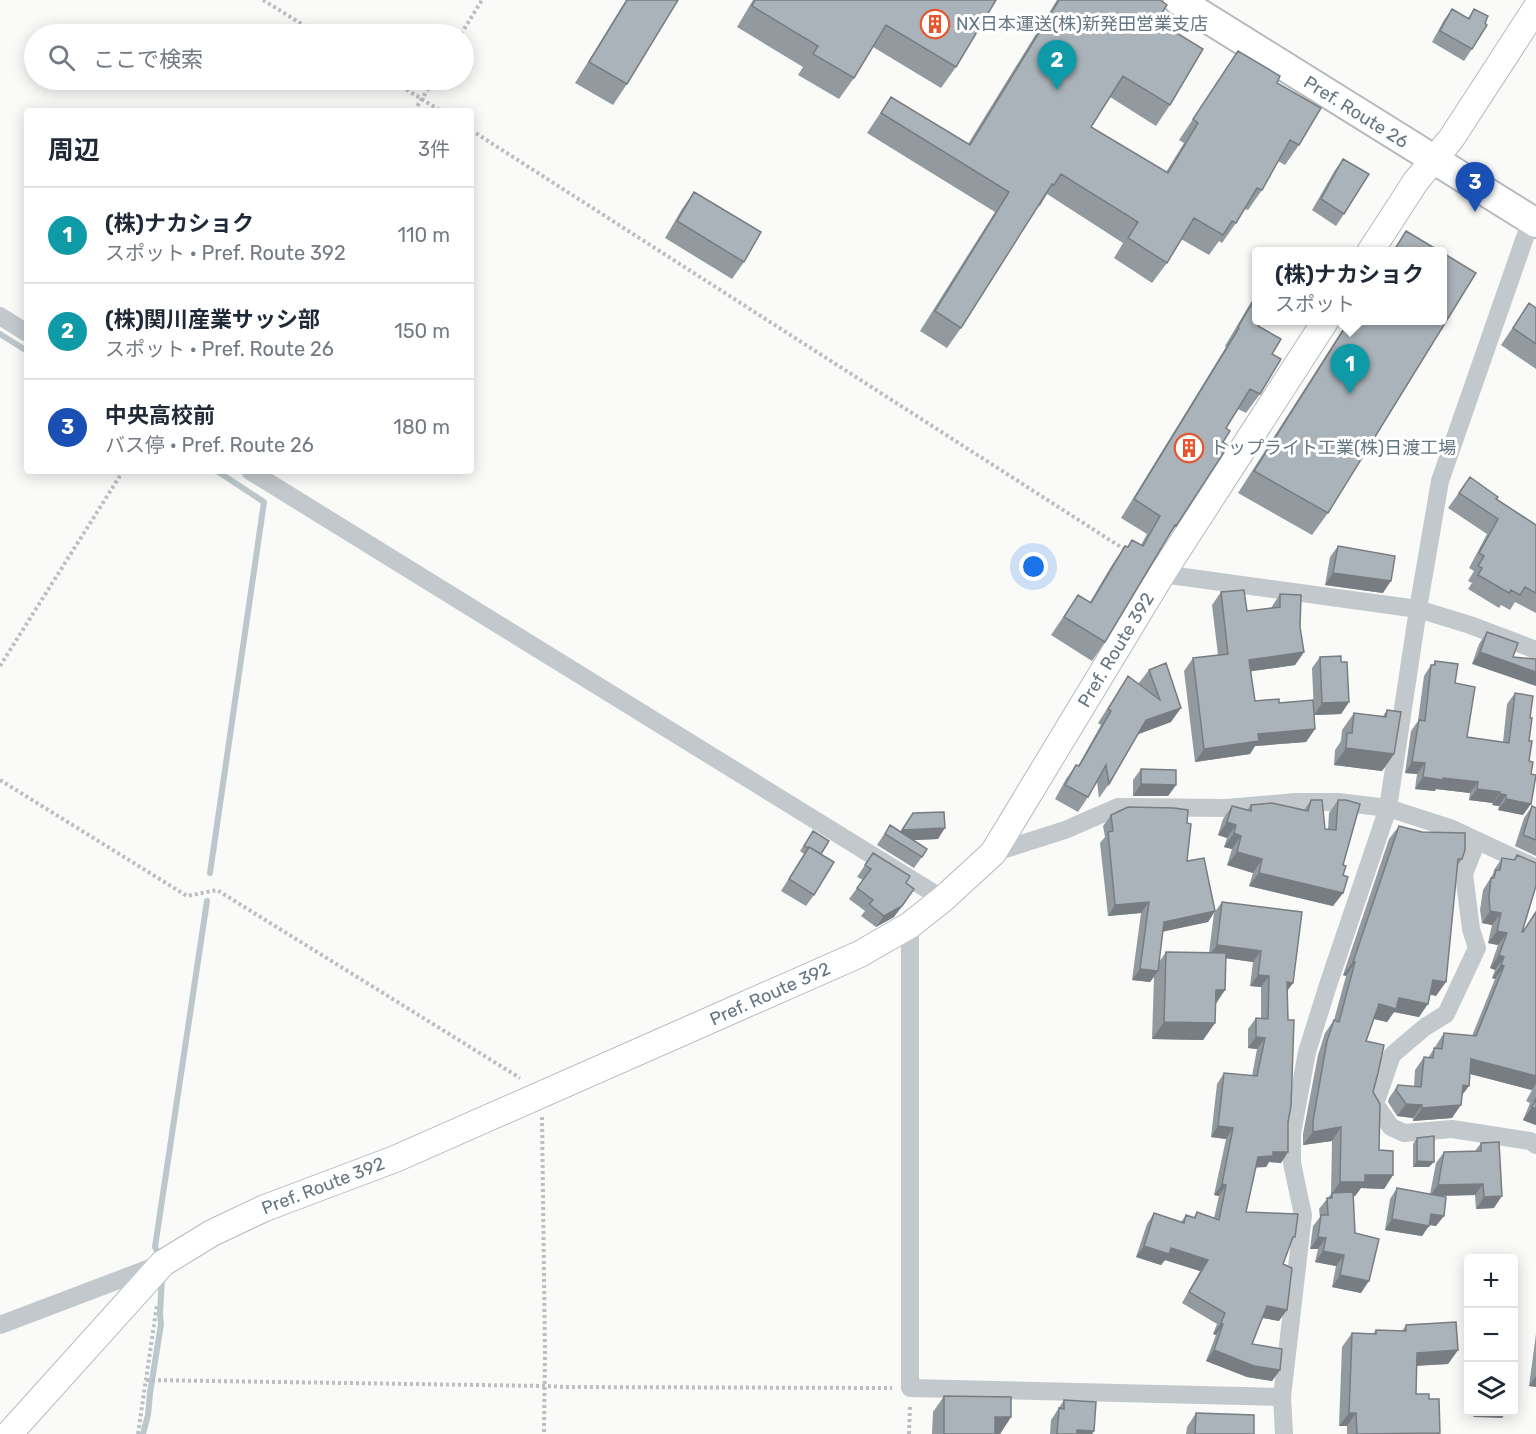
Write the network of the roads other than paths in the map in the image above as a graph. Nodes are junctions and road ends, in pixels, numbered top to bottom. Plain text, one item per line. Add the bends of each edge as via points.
1 (1178, 0) edge
2 (1536, 8) edge
3 (1433, 160) junction
4 (1534, 221) edge
5 (1373, 247) edge
6 (0, 316) edge
7 (1323, 325) edge
8 (24, 331) edge
9 (255, 474) edge
10 (1162, 574) junction
11 (1418, 609) junction
12 (1536, 650) edge
13 (1388, 808) junction
14 (1477, 840) junction
15 (993, 854) junction
16 (1536, 868) edge
17 (943, 899) junction
18 (910, 925) junction
19 (1536, 1145) edge
20 (163, 1263) junction
21 (0, 1325) edge
22 (1282, 1397) junction
23 (7, 1430) edge
24 (1284, 1434) edge

1 - 3 main road, Pref. Route 26
2 - 3 main road via 1451,139
3 - 4 main road, Pref. Route 26
3 - 5 main road
4 - 11 street via 1440,481
6 - 8 street
7 - 10 main road, Pref. Route 392
9 - 17 street
10 - 11 street
10 - 15 main road, Pref. Route 392
11 - 12 street
11 - 13 street
13 - 14 street
13 - 15 street via 1338,802 1227,808 1118,807
13 - 22 street via 1310,1042 1294,1122 1292,1163 1303,1215
14 - 16 street
14 - 19 street via 1464,874 1477,948 1446,1014 1392,1055 1375,1104 1391,1127 1404,1134 1452,1129
15 - 17 main road, Pref. Route 392
17 - 18 main road, Pref. Route 392
18 - 20 main road, Pref. Route 392 via 860,954 395,1159 265,1208 212,1233
18 - 22 street via 910,1388
20 - 21 street
20 - 23 main road, Pref. Route 392
22 - 24 street

